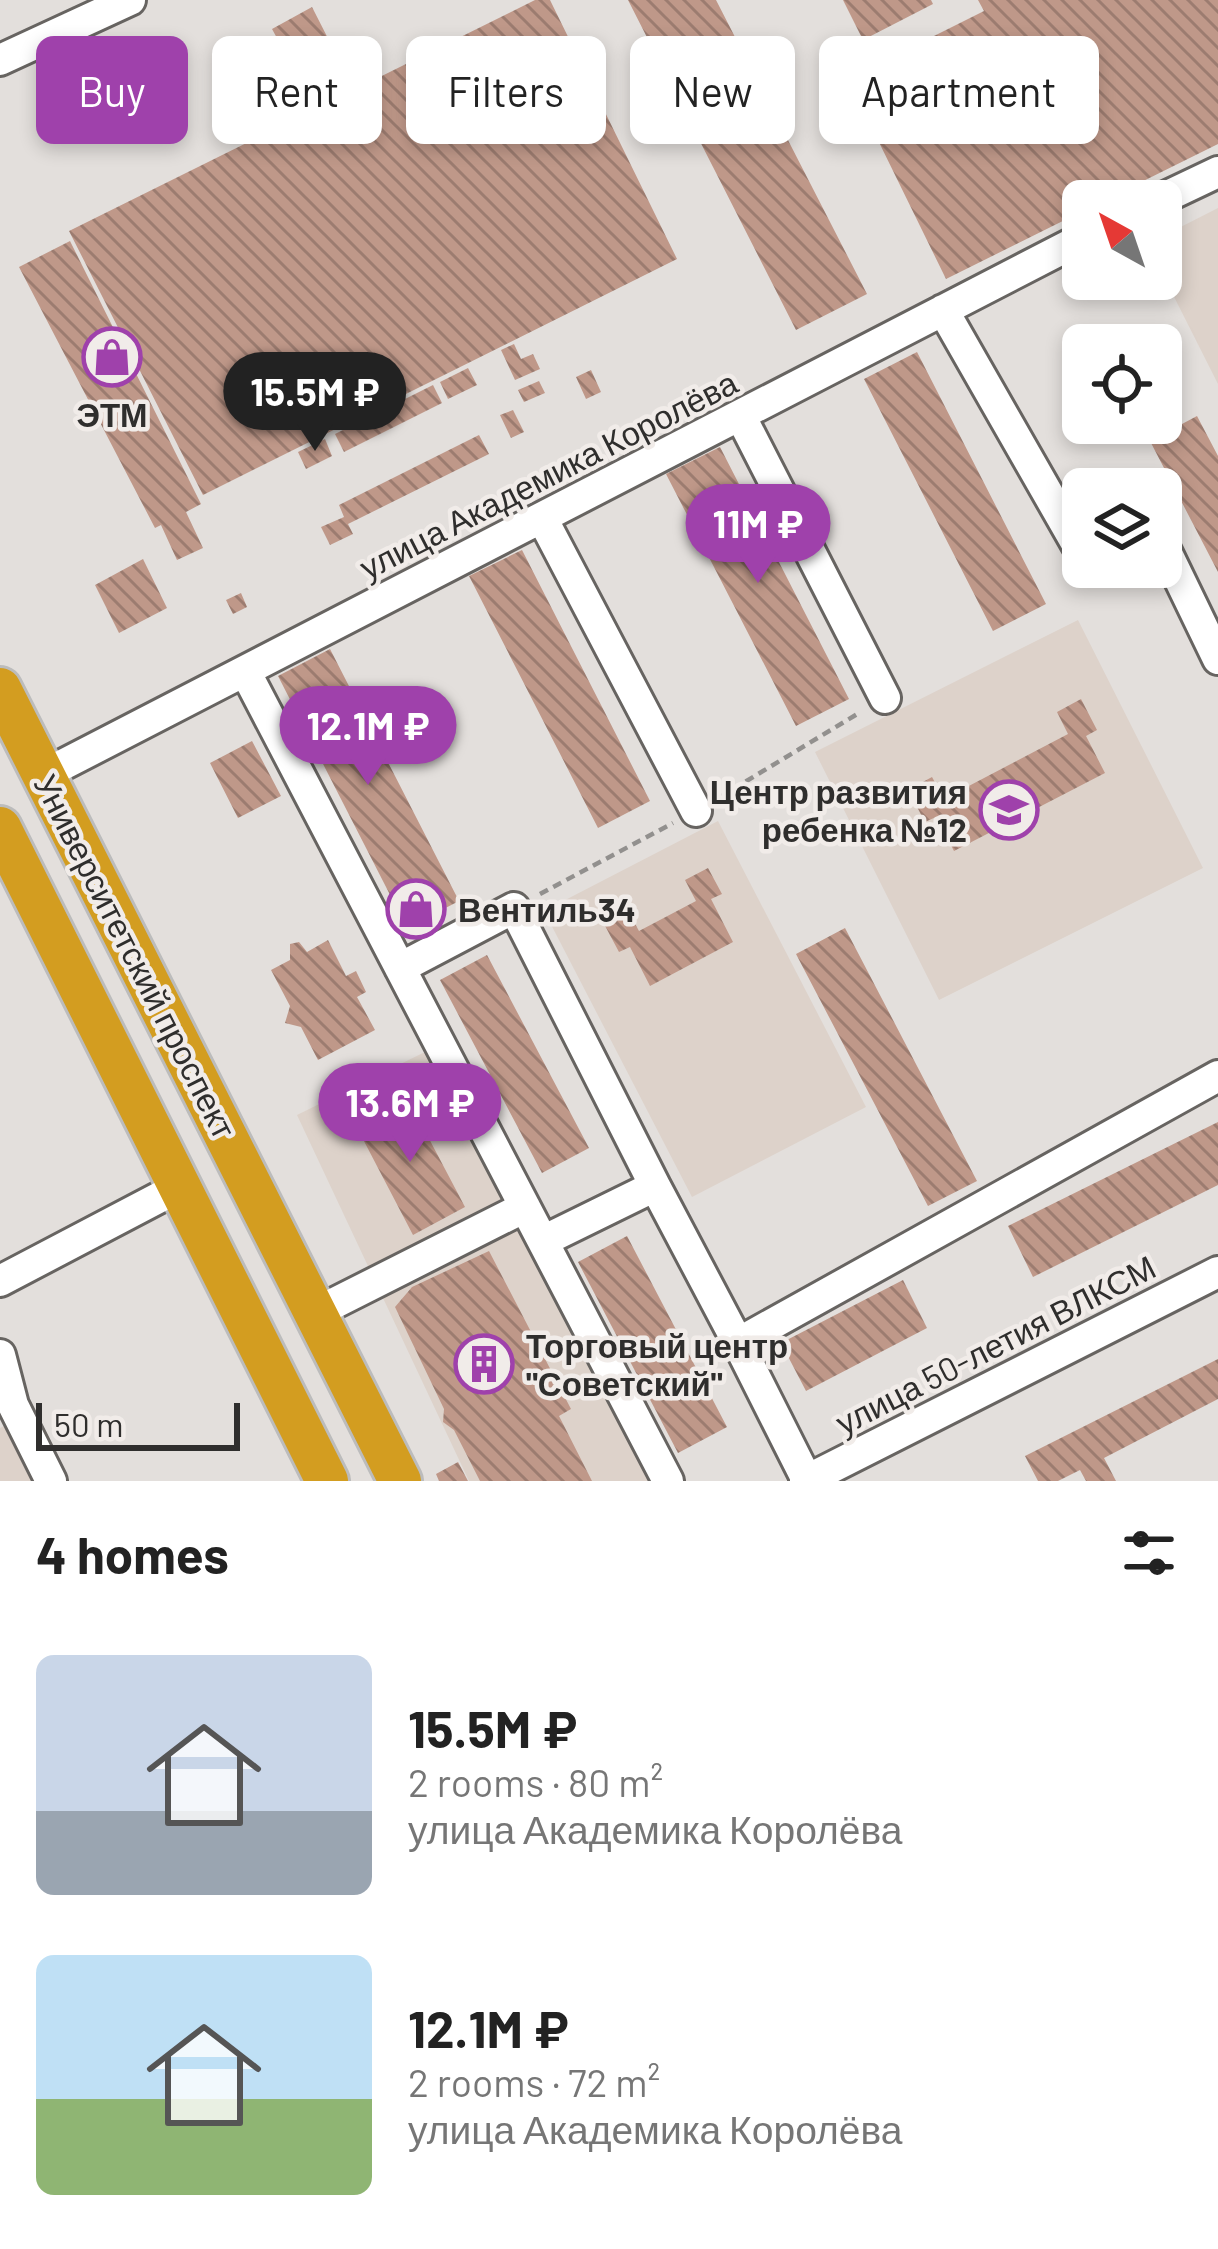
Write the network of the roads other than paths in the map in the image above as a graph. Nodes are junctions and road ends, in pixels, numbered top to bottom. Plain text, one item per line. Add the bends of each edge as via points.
1 (130, 0) edge
2 (0, 60) edge
3 (1218, 172) edge
4 (1182, 189) edge
5 (1062, 249) edge
6 (944, 310) junction
7 (740, 415) junction
8 (542, 518) junction
9 (1062, 520) edge
10 (1182, 584) edge
11 (1218, 659) edge
12 (245, 671) junction
13 (0, 688) edge
14 (885, 698) dead end
15 (45, 774) junction
16 (696, 811) dead end
17 (0, 828) edge
18 (400, 968) junction
19 (1218, 1076) edge
20 (181, 1186) junction
21 (656, 1186) junction
22 (525, 1208) junction
23 (543, 1241) junction
24 (1218, 1272) edge
25 (0, 1281) edge
26 (315, 1312) junction
27 (738, 1342) junction
28 (0, 1355) edge
29 (51, 1481) edge
30 (327, 1481) edge
31 (400, 1481) edge
32 (668, 1481) edge
33 (806, 1481) edge

1 - 2 street
3 - 4 street
5 - 6 street, улица Академика Королёва
6 - 7 street, улица Академика Королёва
6 - 9 street
7 - 8 street, улица Академика Королёва
7 - 14 street
8 - 12 street, улица Академика Королёва
8 - 16 street
10 - 11 street
12 - 15 street, улица Академика Королёва
12 - 18 street
13 - 15 highway, Университетский проспект
15 - 26 highway, Университетский проспект
17 - 20 highway, Университетский проспект
18 - 21 street via 514,908
18 - 22 street
19 - 27 street
20 - 25 street
20 - 30 highway, Университетский проспект
21 - 23 street
21 - 27 street
22 - 23 street
22 - 26 street
23 - 32 street
24 - 33 street, улица 50-летия ВЛКСМ
26 - 31 highway, Университетский проспект
27 - 33 street
28 - 29 street via 13,1405

